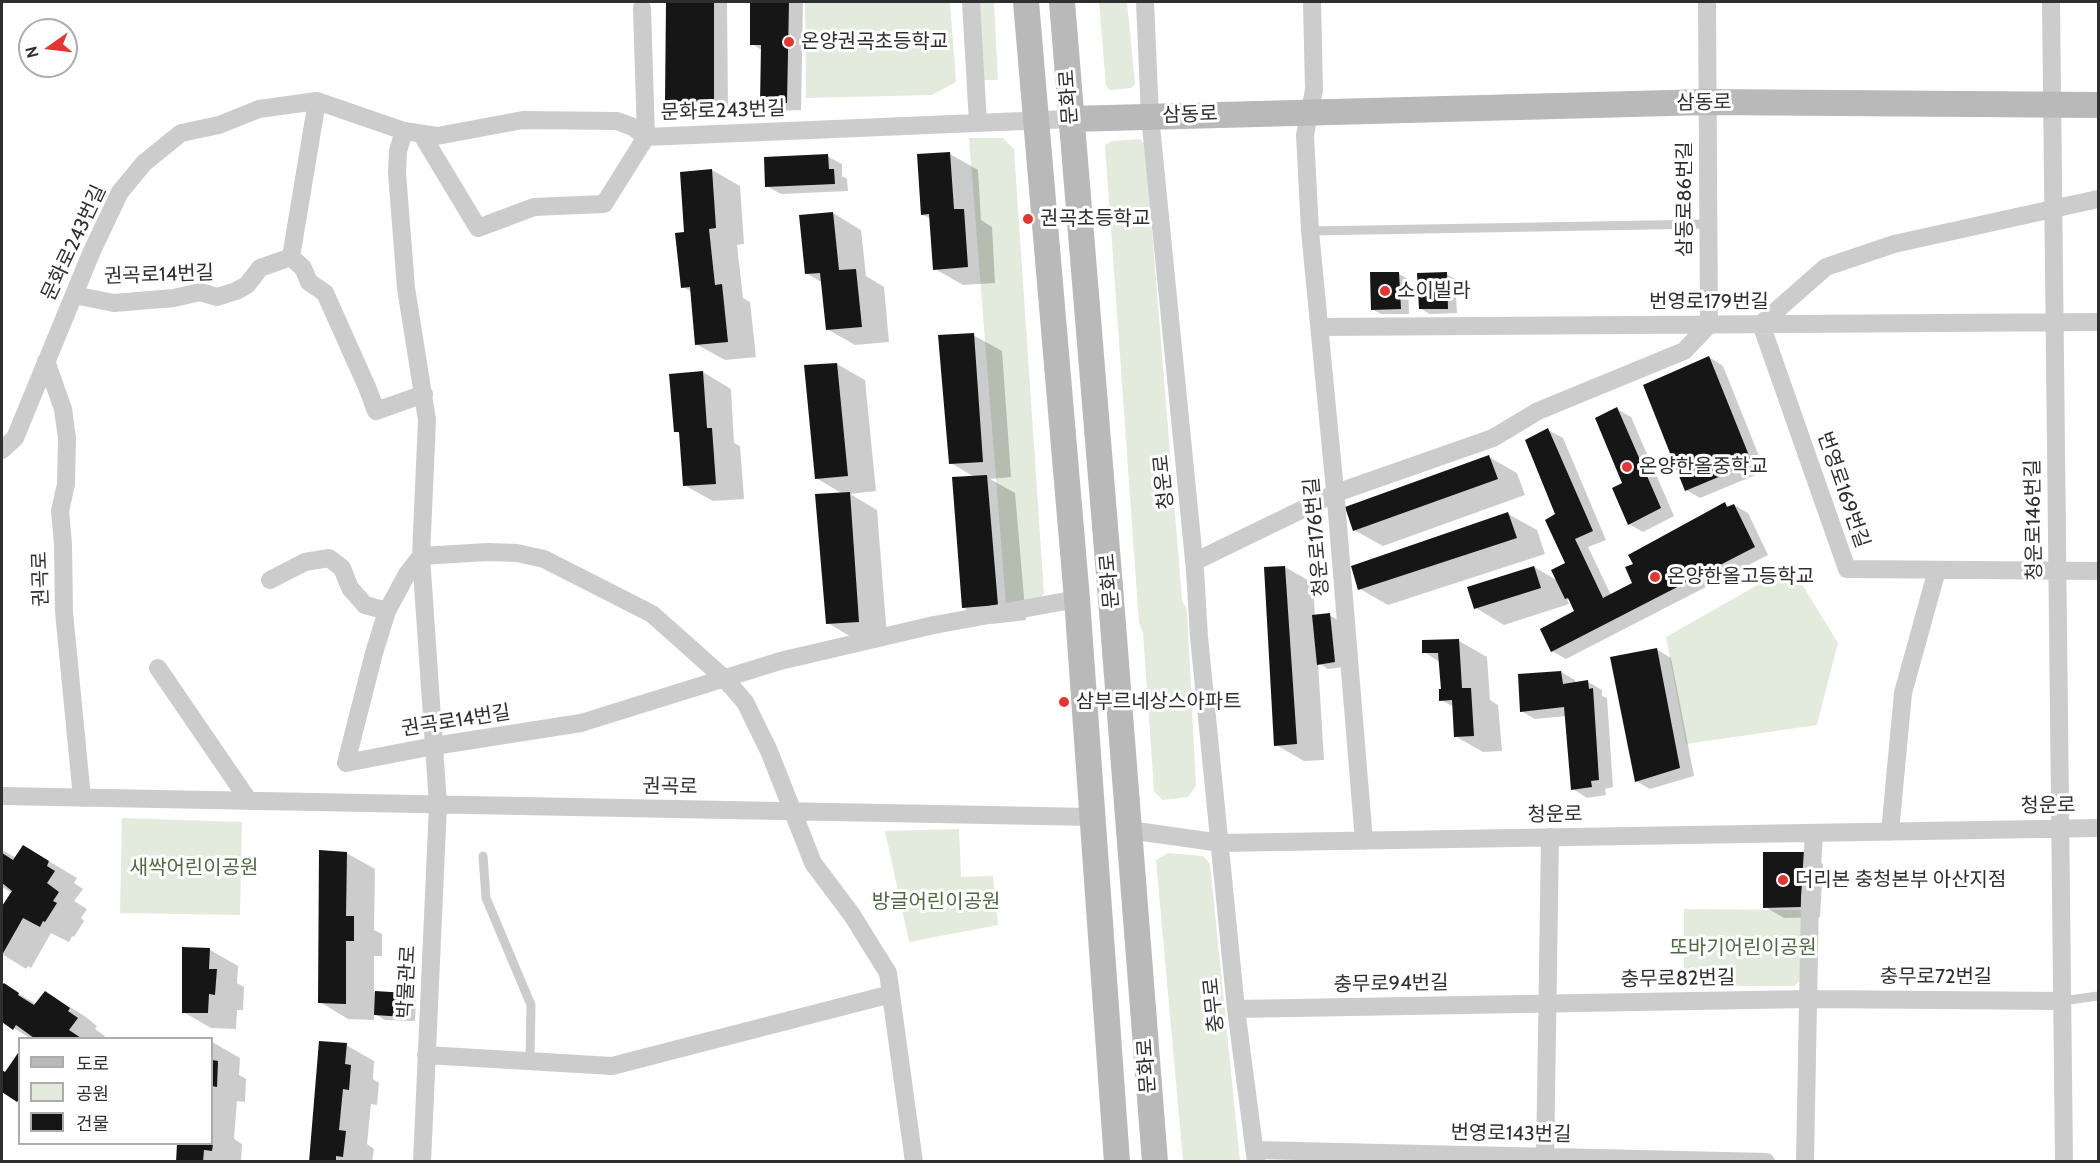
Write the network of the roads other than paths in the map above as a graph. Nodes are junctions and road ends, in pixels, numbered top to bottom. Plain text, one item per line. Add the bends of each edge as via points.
1 (971, 2) edge
2 (1026, 2) edge
3 (1062, 2) edge
4 (1145, 2) edge
5 (1312, 2) edge
6 (1707, 2) edge
7 (2051, 2) edge
8 (642, 8) dead end
9 (317, 101) junction
10 (1707, 102) junction
11 (2052, 104) junction
12 (2098, 105) edge
13 (1310, 112) junction
14 (1150, 116) junction
15 (1070, 119) junction
16 (1036, 121) junction
17 (978, 123) junction
18 (404, 131) junction
19 (422, 135) junction
20 (646, 137) junction
21 (2098, 200) edge
22 (2053, 210) junction
23 (1708, 224) junction
24 (1310, 231) junction
25 (291, 257) junction
26 (74, 294) junction
27 (2054, 322) junction
28 (2098, 322) edge
29 (1761, 324) junction
30 (1708, 325) junction
31 (1320, 327) junction
32 (46, 361) junction
33 (424, 394) junction
34 (2, 450) edge
35 (1336, 493) junction
36 (421, 556) junction
37 (1194, 562) junction
38 (1937, 570) junction
39 (2057, 571) junction
40 (2098, 571) edge
41 (270, 580) dead end
42 (1077, 599) junction
43 (387, 611) junction
44 (158, 668) dead end
45 (724, 678) junction
46 (434, 746) junction
47 (2, 796) edge
48 (82, 798) junction
49 (249, 801) junction
50 (438, 805) junction
51 (792, 812) junction
52 (1091, 817) junction
53 (2098, 828) edge
54 (2060, 829) junction
55 (1129, 830) junction
56 (1890, 832) junction
57 (1814, 833) junction
58 (1550, 837) junction
59 (1364, 841) junction
60 (1221, 843) junction
61 (483, 856) dead end
62 (891, 994) junction
63 (2098, 996) edge
64 (1809, 999) junction
65 (2062, 1001) junction
66 (1547, 1005) junction
67 (1236, 1009) junction
68 (426, 1055) junction
69 (530, 1061) junction
70 (1255, 1156) edge
71 (1545, 1159) edge
72 (422, 1161) edge
73 (914, 1161) edge
74 (1116, 1161) edge
75 (1155, 1161) edge
76 (1766, 1161) edge
77 (1805, 1161) edge
78 (2064, 1161) edge

1 - 17 street
2 - 16 main road, 문화로
3 - 15 main road, 문화로
4 - 14 street
5 - 13 street via 1314,90
6 - 10 street, 삼동로86번길
7 - 11 street, 청운로146번길
8 - 20 street
9 - 18 street, 문화로243번길
9 - 25 street
9 - 26 street, 문화로243번길 via 259,110 219,126 181,133 144,164 120,192
10 - 11 main road, 삼동로
10 - 13 main road, 삼동로
10 - 23 street, 삼동로86번길
11 - 12 main road, 삼동로
11 - 22 street, 청운로146번길
13 - 14 main road, 삼동로
13 - 24 street, 청운로176번길 via 1305,135
14 - 15 main road, 삼동로
14 - 37 street, 청운로
15 - 16 street, 문화로243번길
15 - 55 main road, 문화로
16 - 17 street, 문화로243번길
16 - 42 main road, 문화로
17 - 20 street, 문화로243번길
18 - 19 street, 문화로243번길
18 - 33 street via 396,173 406,288
19 - 20 street, 문화로243번길 via 452,134 523,120 602,120 633,127
19 - 20 street via 478,228 534,207 604,204
21 - 22 street
22 - 27 street, 청운로146번길
22 - 29 street via 1894,244 1826,267
23 - 24 lane
23 - 30 street, 삼동로86번길
24 - 31 street, 청운로176번길
25 - 26 street, 권곡로14번길 via 260,268 247,285 217,297 200,292 114,303
25 - 33 street via 303,268 309,282 325,293 376,411
26 - 32 street, 문화로243번길
27 - 28 street, 번영로179번길
27 - 29 street, 번영로179번길
27 - 39 street, 청운로146번길
29 - 30 street, 번영로179번길
29 - 38 street, 번영로169번길 via 1847,569
30 - 31 street, 번영로179번길
30 - 35 street via 1684,351 1538,411 1493,438
31 - 35 street, 청운로176번길
32 - 34 street, 문화로243번길 via 15,438
32 - 48 street, 권곡로 via 63,410 67,438 66,484 60,511 64,612
33 - 36 street via 427,446
35 - 37 street
35 - 59 street, 청운로176번길
36 - 43 street, 권곡로14번길
36 - 45 street via 507,553 544,559 652,614
36 - 46 street, 박물관로
37 - 60 street, 청운로
38 - 39 street, 번영로169번길
38 - 56 street via 1903,693
39 - 40 street, 번영로169번길
39 - 54 street, 청운로146번길
41 - 43 street via 306,562 329,558 342,568 350,588 365,605
42 - 45 street, 문화로 via 934,625
42 - 52 main road, 문화로
43 - 46 street, 권곡로14번길 via 346,763
44 - 49 street
45 - 46 street, 권곡로14번길 via 580,723
45 - 51 street via 745,702
46 - 50 street, 박물관로
47 - 48 street, 권곡로
48 - 49 street, 권곡로
49 - 50 street, 권곡로
50 - 51 street, 권곡로
50 - 68 street, 박물관로
51 - 52 street, 권곡로
51 - 62 street via 813,863 888,973
52 - 74 main road, 문화로
53 - 54 street, 청운로
54 - 56 street, 청운로
54 - 65 street
55 - 60 street, 청운로
55 - 75 main road, 문화로
56 - 57 street, 청운로
57 - 58 street, 청운로
57 - 64 street
58 - 59 street, 청운로
58 - 66 street
59 - 60 street, 청운로
60 - 67 street, 충무로
61 - 69 lane via 486,898 531,1005
62 - 69 street via 612,1066
62 - 73 street
63 - 65 lane
64 - 65 street, 충무로72번길
64 - 66 street, 충무로82번길
64 - 77 street
65 - 78 street
66 - 67 street, 충무로94번길
66 - 71 street
67 - 70 street, 충무로
68 - 69 street
68 - 72 street, 박물관로
70 - 71 street, 번영로143번길
71 - 76 street, 번영로143번길

